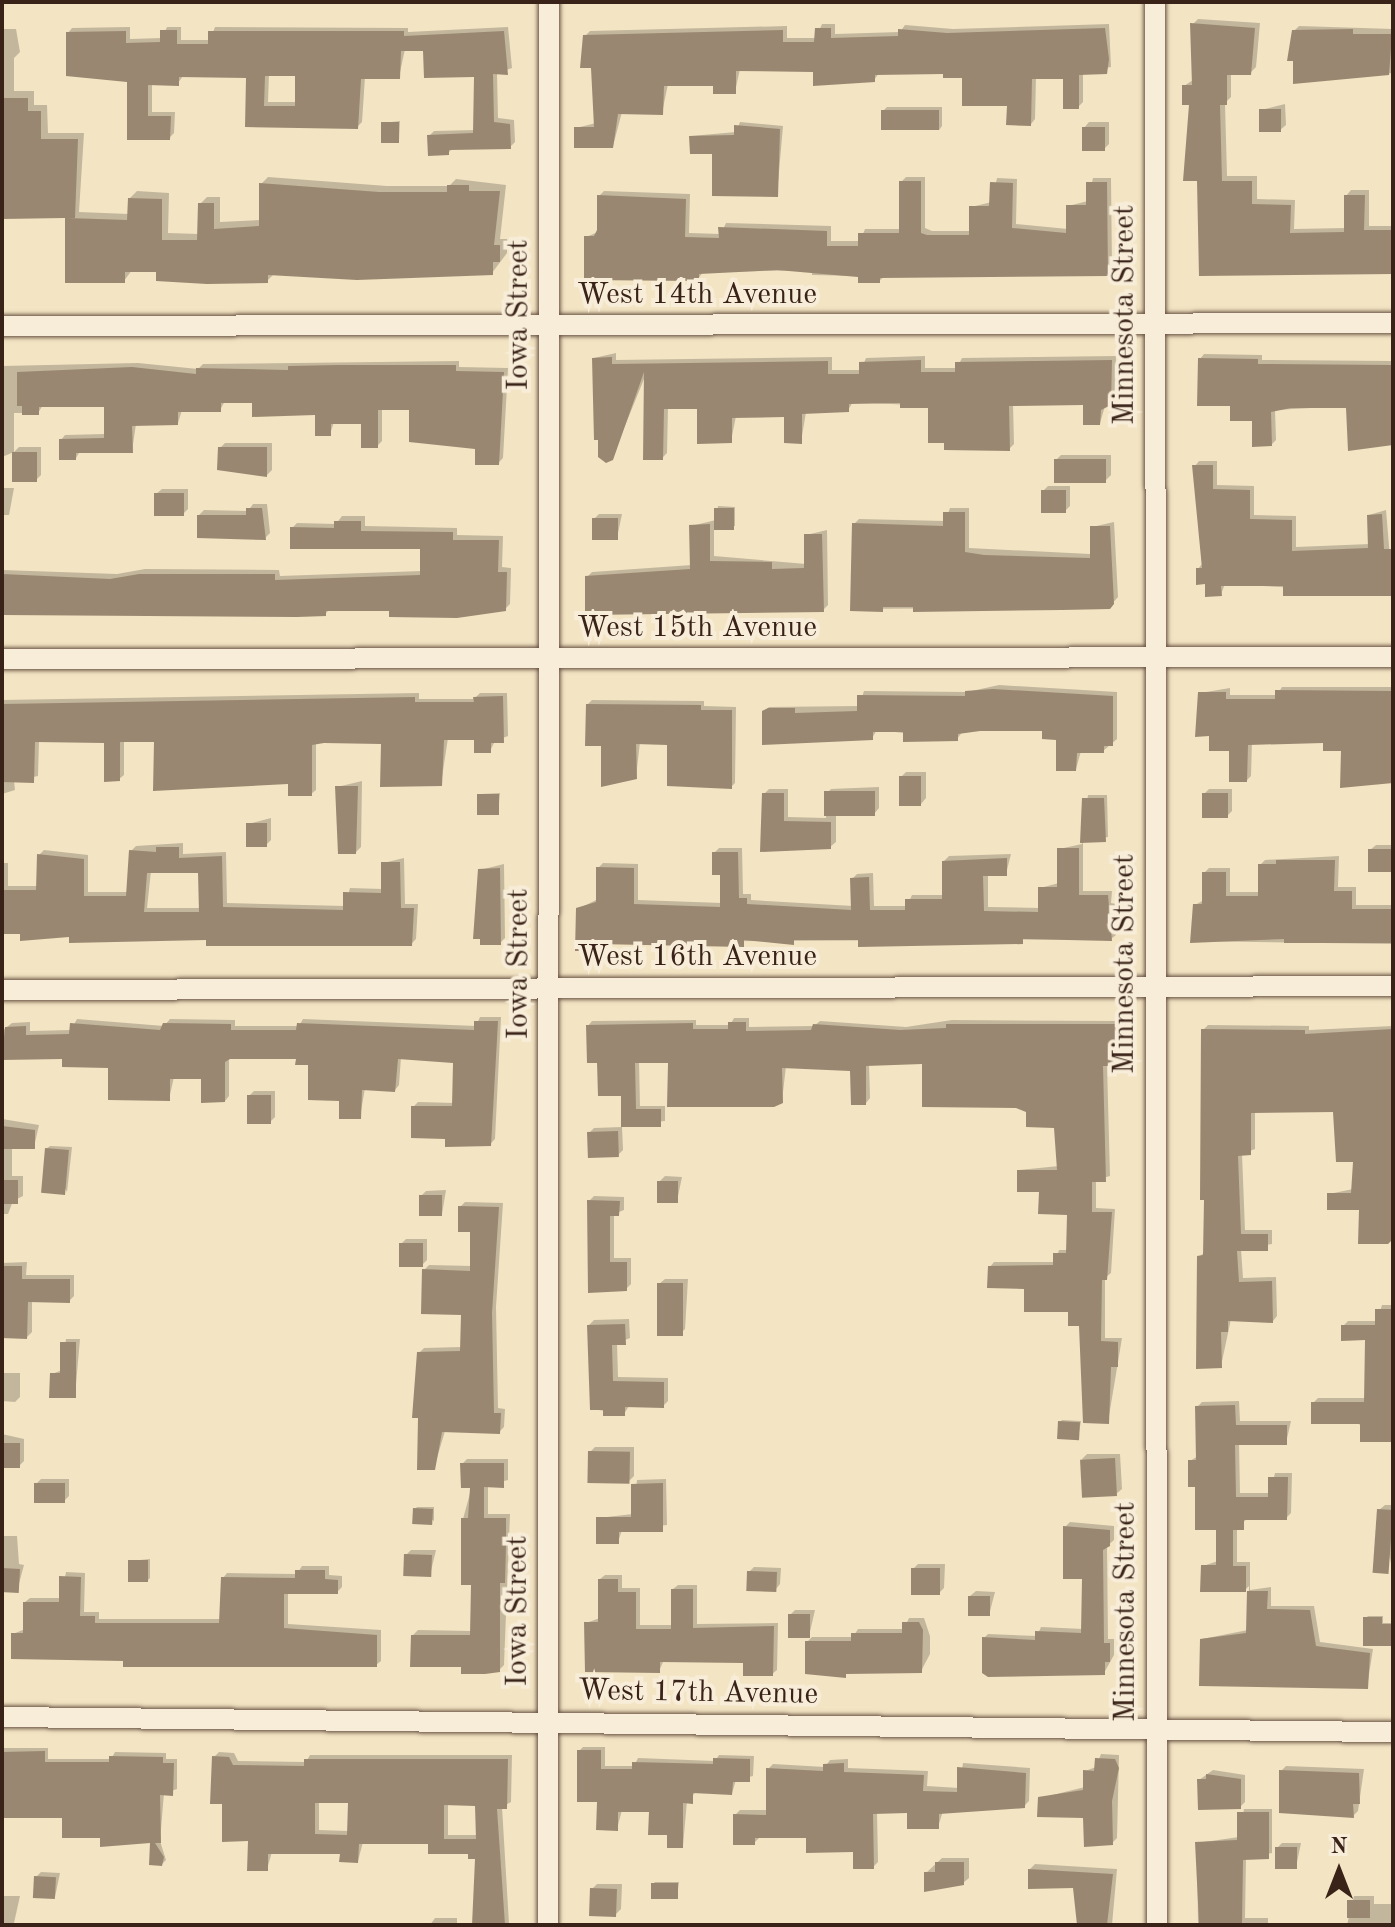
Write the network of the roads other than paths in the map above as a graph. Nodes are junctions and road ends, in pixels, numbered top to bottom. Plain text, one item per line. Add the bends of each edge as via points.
1 (549, 2) edge
2 (1155, 2) edge
3 (1393, 323) edge
4 (1156, 324) junction
5 (549, 325) junction
6 (2, 326) edge
7 (1154, 657) junction
8 (1393, 657) edge
9 (2, 659) edge
10 (548, 659) junction
11 (1393, 986) edge
12 (549, 987) junction
13 (1155, 987) junction
14 (2, 990) edge
15 (2, 1717) edge
16 (548, 1721) junction
17 (1156, 1729) junction
18 (1393, 1732) edge
19 (548, 1925) edge
20 (1157, 1925) edge

1 - 5 street, Iowa Street
2 - 4 street, Minnesota Street
3 - 4 street, West 14th Avenue
4 - 5 street, West 14th Avenue
4 - 7 street, Minnesota Street
5 - 6 street, West 14th Avenue
5 - 10 street, Iowa Street
7 - 8 street, West 15th Avenue
7 - 10 street, West 15th Avenue
7 - 13 street, Minnesota Street
9 - 10 street, West 15th Avenue
10 - 12 street, Iowa Street
11 - 13 street, West 16th Avenue
12 - 13 street, West 16th Avenue
12 - 14 street, West 16th Avenue
12 - 16 street, Iowa Street
13 - 17 street, Minnesota Street
15 - 16 street, West 17th Avenue
16 - 17 street, West 17th Avenue
16 - 19 street, Iowa Street
17 - 18 street, West 17th Avenue
17 - 20 street, Minnesota Street

